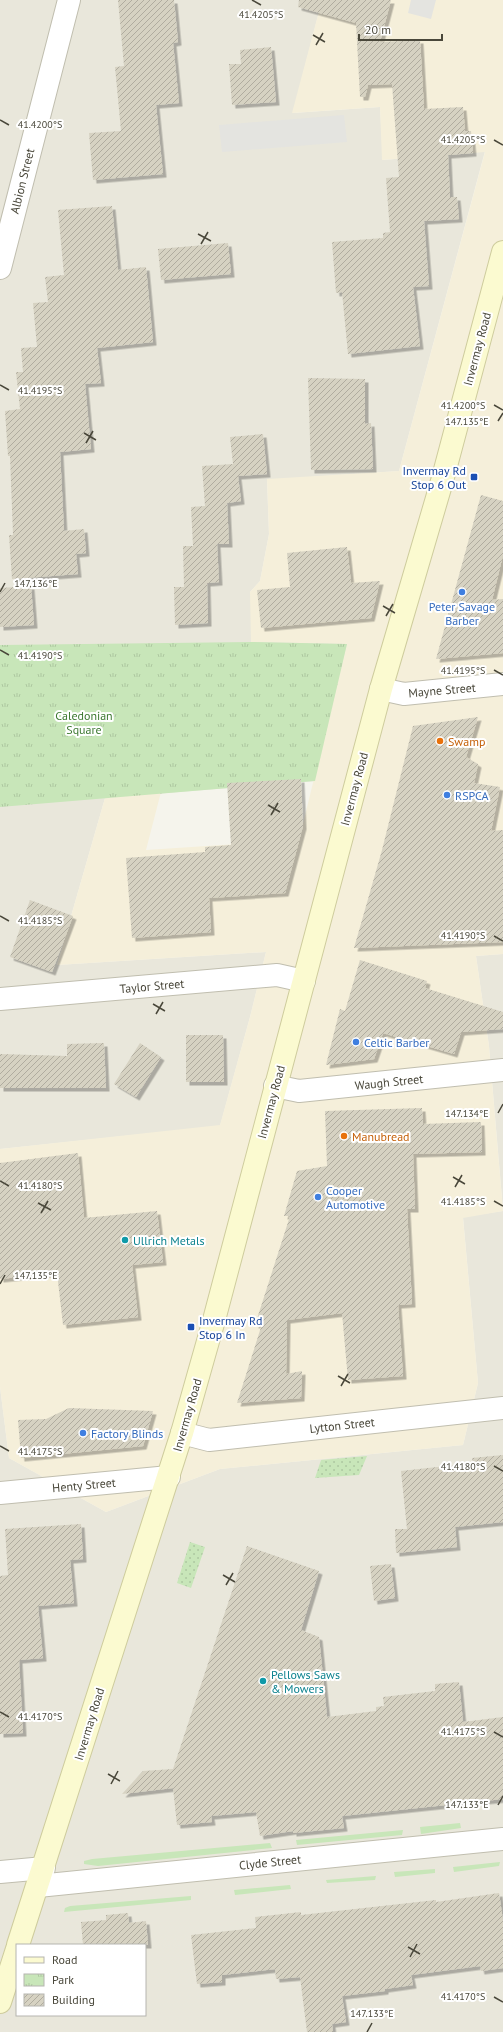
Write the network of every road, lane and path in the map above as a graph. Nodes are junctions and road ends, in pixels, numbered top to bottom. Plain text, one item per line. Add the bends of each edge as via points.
1 (68, 0) edge
2 (503, 252) edge
3 (0, 268) edge
4 (503, 684) edge
5 (380, 689) junction
6 (304, 981) junction
7 (0, 999) edge
8 (503, 1070) edge
9 (275, 1086) junction
10 (503, 1408) edge
11 (182, 1433) junction
12 (169, 1477) junction
13 (0, 1493) edge
14 (503, 1839) edge
15 (0, 1872) edge
16 (41, 1877) junction
17 (18, 1944) edge
18 (16, 1952) edge
19 (0, 2002) edge

1 - 3 street, Albion Street
2 - 5 main road, Invermay Road via 442,481
4 - 5 street, Mayne Street via 404,694
5 - 6 main road, Invermay Road
6 - 7 street, Taylor Street via 277,975
6 - 9 main road, Invermay Road
8 - 9 street, Waugh Street via 298,1091
9 - 11 main road, Invermay Road
10 - 11 street, Lytton Street via 209,1440
11 - 12 main road, Invermay Road
12 - 13 street, Henty Street
12 - 16 main road, Invermay Road
14 - 16 street, Clyde Street
15 - 16 street, Clyde Street
16 - 17 main road, Invermay Road
18 - 19 main road

